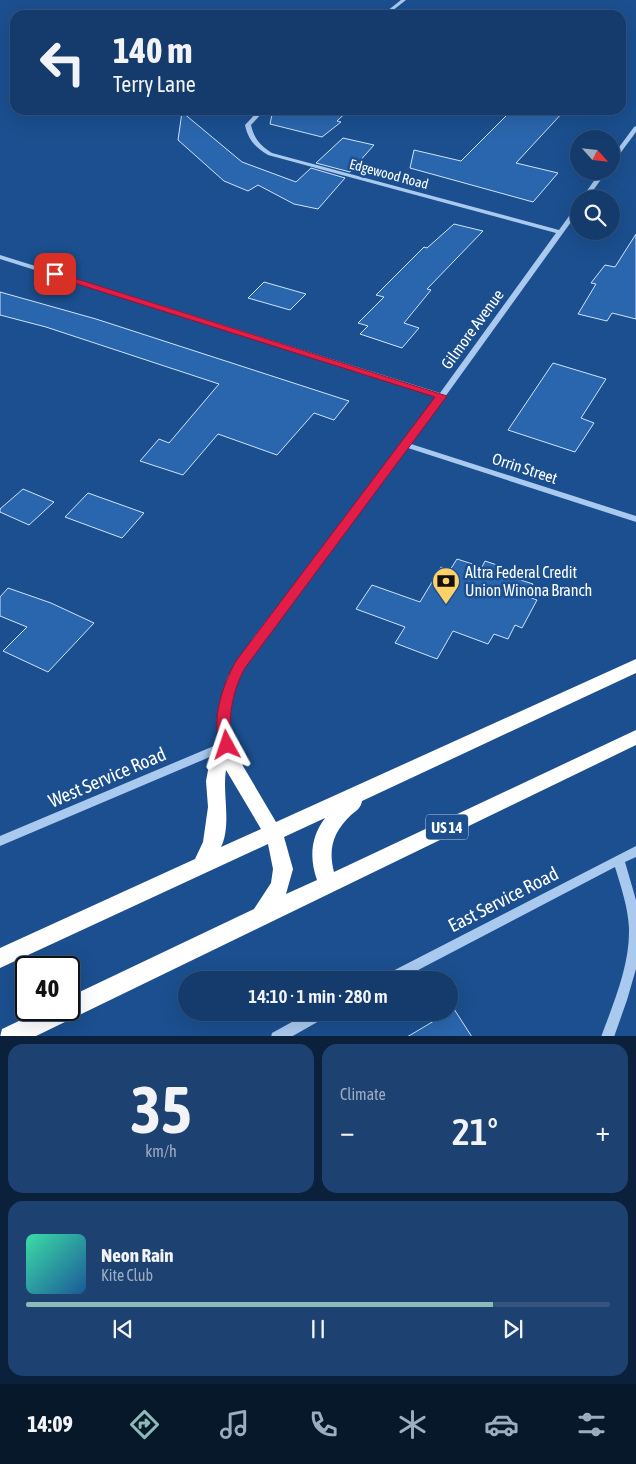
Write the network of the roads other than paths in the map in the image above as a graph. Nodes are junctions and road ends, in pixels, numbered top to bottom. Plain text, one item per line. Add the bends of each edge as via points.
1 (404, 0) edge
2 (391, 10) edge
3 (257, 115) edge
4 (636, 128) edge
5 (620, 150) edge
6 (570, 218) edge
7 (560, 232) junction
8 (0, 257) edge
9 (442, 396) junction
10 (406, 445) junction
11 (636, 519) edge
12 (636, 666) edge
13 (636, 737) edge
14 (227, 745) junction
15 (368, 790) junction
16 (273, 833) junction
17 (0, 841) edge
18 (636, 851) edge
19 (618, 860) junction
20 (202, 866) junction
21 (328, 884) junction
22 (258, 917) junction
23 (0, 958) edge
24 (404, 971) edge
25 (80, 1003) edge
26 (42, 1021) edge
27 (306, 1021) edge
28 (10, 1036) edge
29 (277, 1036) edge
30 (607, 1036) edge

1 - 2 street
3 - 7 street, Edgewood Road via 248,125 250,136 270,154
4 - 5 street
6 - 7 street, Gilmore Avenue
7 - 9 street, Gilmore Avenue
8 - 9 street
9 - 10 street, Gilmore Avenue
10 - 11 street, Orrin Street
10 - 14 street, Gilmore Avenue via 241,664 232,681 225,714
12 - 15 highway
13 - 21 highway, US 14
14 - 16 highway via 234,767
14 - 17 street, West Service Road
14 - 20 highway via 218,765 214,843
15 - 16 highway
15 - 21 highway via 340,813 322,839 320,853
16 - 20 highway
16 - 22 highway via 279,851 282,881 274,899
18 - 19 street, East Service Road
19 - 24 street, East Service Road
19 - 30 street via 629,897 635,935 622,995
20 - 23 highway
21 - 22 highway, US 14
22 - 25 highway, US 14
26 - 28 highway
27 - 29 street

